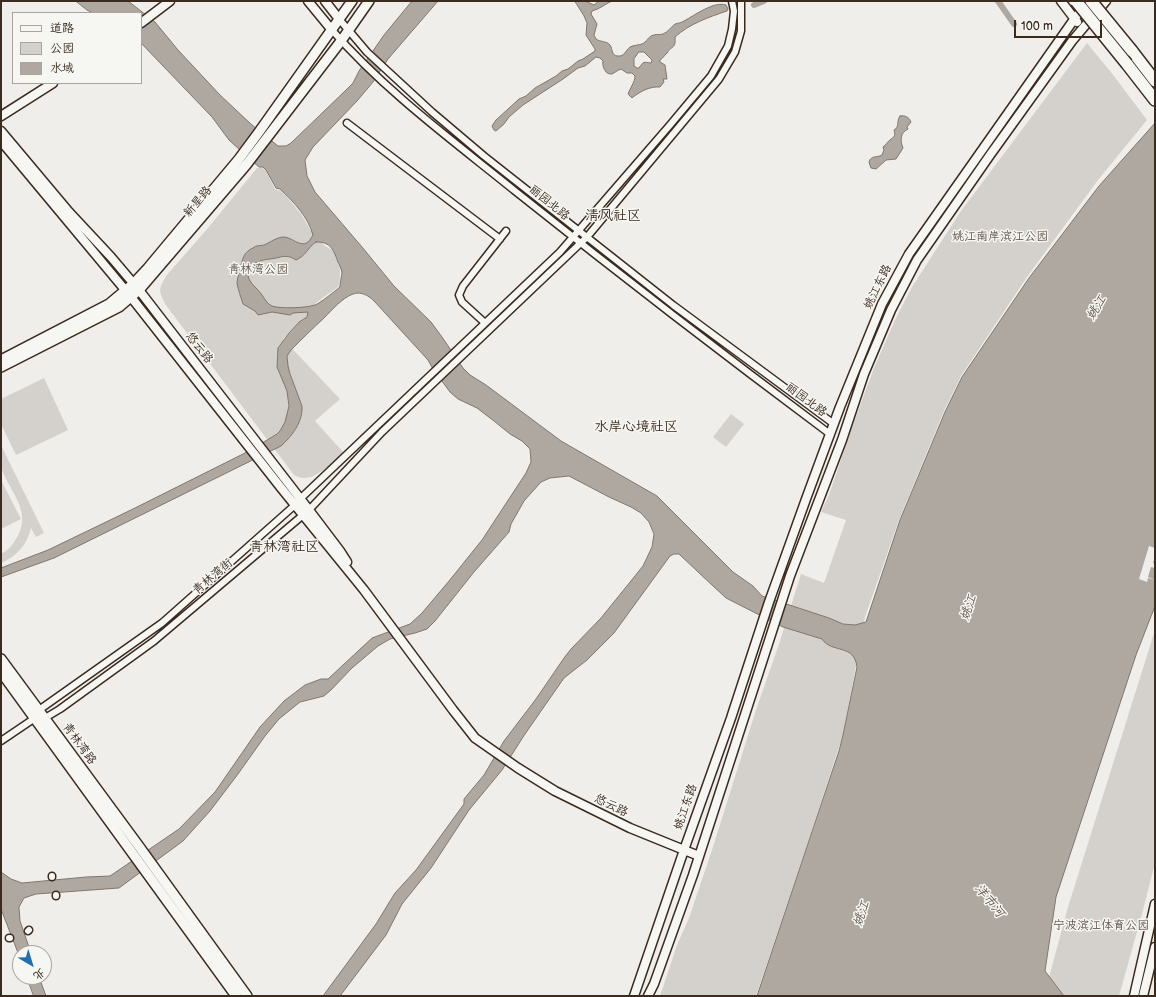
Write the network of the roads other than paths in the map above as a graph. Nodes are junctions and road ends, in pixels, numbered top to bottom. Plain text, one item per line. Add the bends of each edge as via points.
1 (170, 1) edge
2 (308, 1) edge
3 (325, 1) edge
4 (352, 1) edge
5 (369, 1) edge
6 (732, 1) edge
7 (741, 1) edge
8 (1061, 1) edge
9 (1076, 1) edge
10 (1090, 1) edge
11 (1106, 1) edge
12 (1074, 18) junction
13 (338, 19) junction
14 (142, 22) edge
15 (331, 29) junction
16 (1082, 29) junction
17 (348, 30) junction
18 (341, 41) junction
19 (1155, 81) edge
20 (51, 84) edge
21 (1155, 100) edge
22 (1, 116) edge
23 (347, 123) dead end
24 (1, 131) edge
25 (262, 135) junction
26 (1, 141) edge
27 (506, 231) dead end
28 (579, 231) junction
29 (573, 237) junction
30 (587, 237) junction
31 (500, 239) junction
32 (581, 244) junction
33 (136, 287) junction
34 (128, 294) junction
35 (485, 323) junction
36 (1, 360) edge
37 (1, 367) edge
38 (834, 424) junction
39 (830, 434) junction
40 (297, 502) junction
41 (306, 512) junction
42 (1, 659) edge
43 (1, 672) edge
44 (37, 714) junction
45 (45, 718) junction
46 (1, 741) edge
47 (684, 850) junction
48 (699, 856) junction
49 (1155, 904) edge
50 (1155, 948) edge
51 (1134, 995) edge
52 (236, 996) edge
53 (247, 996) edge
54 (634, 996) edge
55 (648, 996) edge
56 (1144, 996) edge

1 - 14 main road
2 - 15 main road, 丽园北路
3 - 13 main road, 丽园北路
4 - 13 main road, 新星路
5 - 17 main road, 新星路
6 - 28 street, 青林湾街 via 734,11 728,46 711,76
7 - 30 street, 青林湾街 via 741,32 735,52 719,79
8 - 12 main road
9 - 21 highway, bridge
10 - 12 main road, 姚江东路
10 - 19 highway, bridge
11 - 16 main road, 姚江东路
12 - 16 main road
12 - 38 main road, 姚江东路 via 906,260 882,304
13 - 15 main road, 新星路
13 - 17 street, 丽园北路
15 - 18 street, 丽园北路
15 - 25 main road, 新星路
16 - 48 main road, 姚江东路 via 917,260 891,310 864,374 842,440 790,576
17 - 18 main road, 新星路
17 - 28 street, 丽园北路 via 367,52 432,112
18 - 25 main road, 新星路
18 - 29 street, 丽园北路 via 419,114
20 - 22 main road
23 - 31 street
24 - 33 main road, 悠云路
25 - 33 main road, 新星路 via 242,162 148,268
26 - 34 main road, 悠云路
27 - 31 street
28 - 29 street, 青林湾街
28 - 30 street, 丽园北路
29 - 32 street, 丽园北路
29 - 35 street, 青林湾街
30 - 32 street, 青林湾街
30 - 38 street, 丽园北路 via 673,305
31 - 35 street via 463,286 459,295 462,302
32 - 39 street, 丽园北路
32 - 41 street, 青林湾街 via 382,432
33 - 34 main road, 新星路
33 - 40 main road, 悠云路 via 270,460
34 - 36 main road, 新星路
34 - 37 main road, 新星路 via 119,307 107,314
34 - 40 main road, 悠云路 via 262,464
35 - 40 street, 青林湾街
38 - 39 main road, 姚江东路
39 - 47 main road, 姚江东路
40 - 41 main road, 悠云路
40 - 44 street, 青林湾街 via 162,623
41 - 45 street, 青林湾街 via 154,641
41 - 47 main road, 悠云路 via 340,551 364,590 475,738 555,791 623,825
42 - 44 main road, 青林湾路
43 - 44 main road, 青林湾路
44 - 45 main road, 青林湾路
44 - 46 street, 青林湾街
44 - 52 main road, 青林湾路 via 144,870
45 - 53 main road, 青林湾路
47 - 48 main road, 悠云路
47 - 54 main road, 姚江东路
48 - 55 main road
49 - 51 main road
50 - 56 main road
51 - 56 main road

